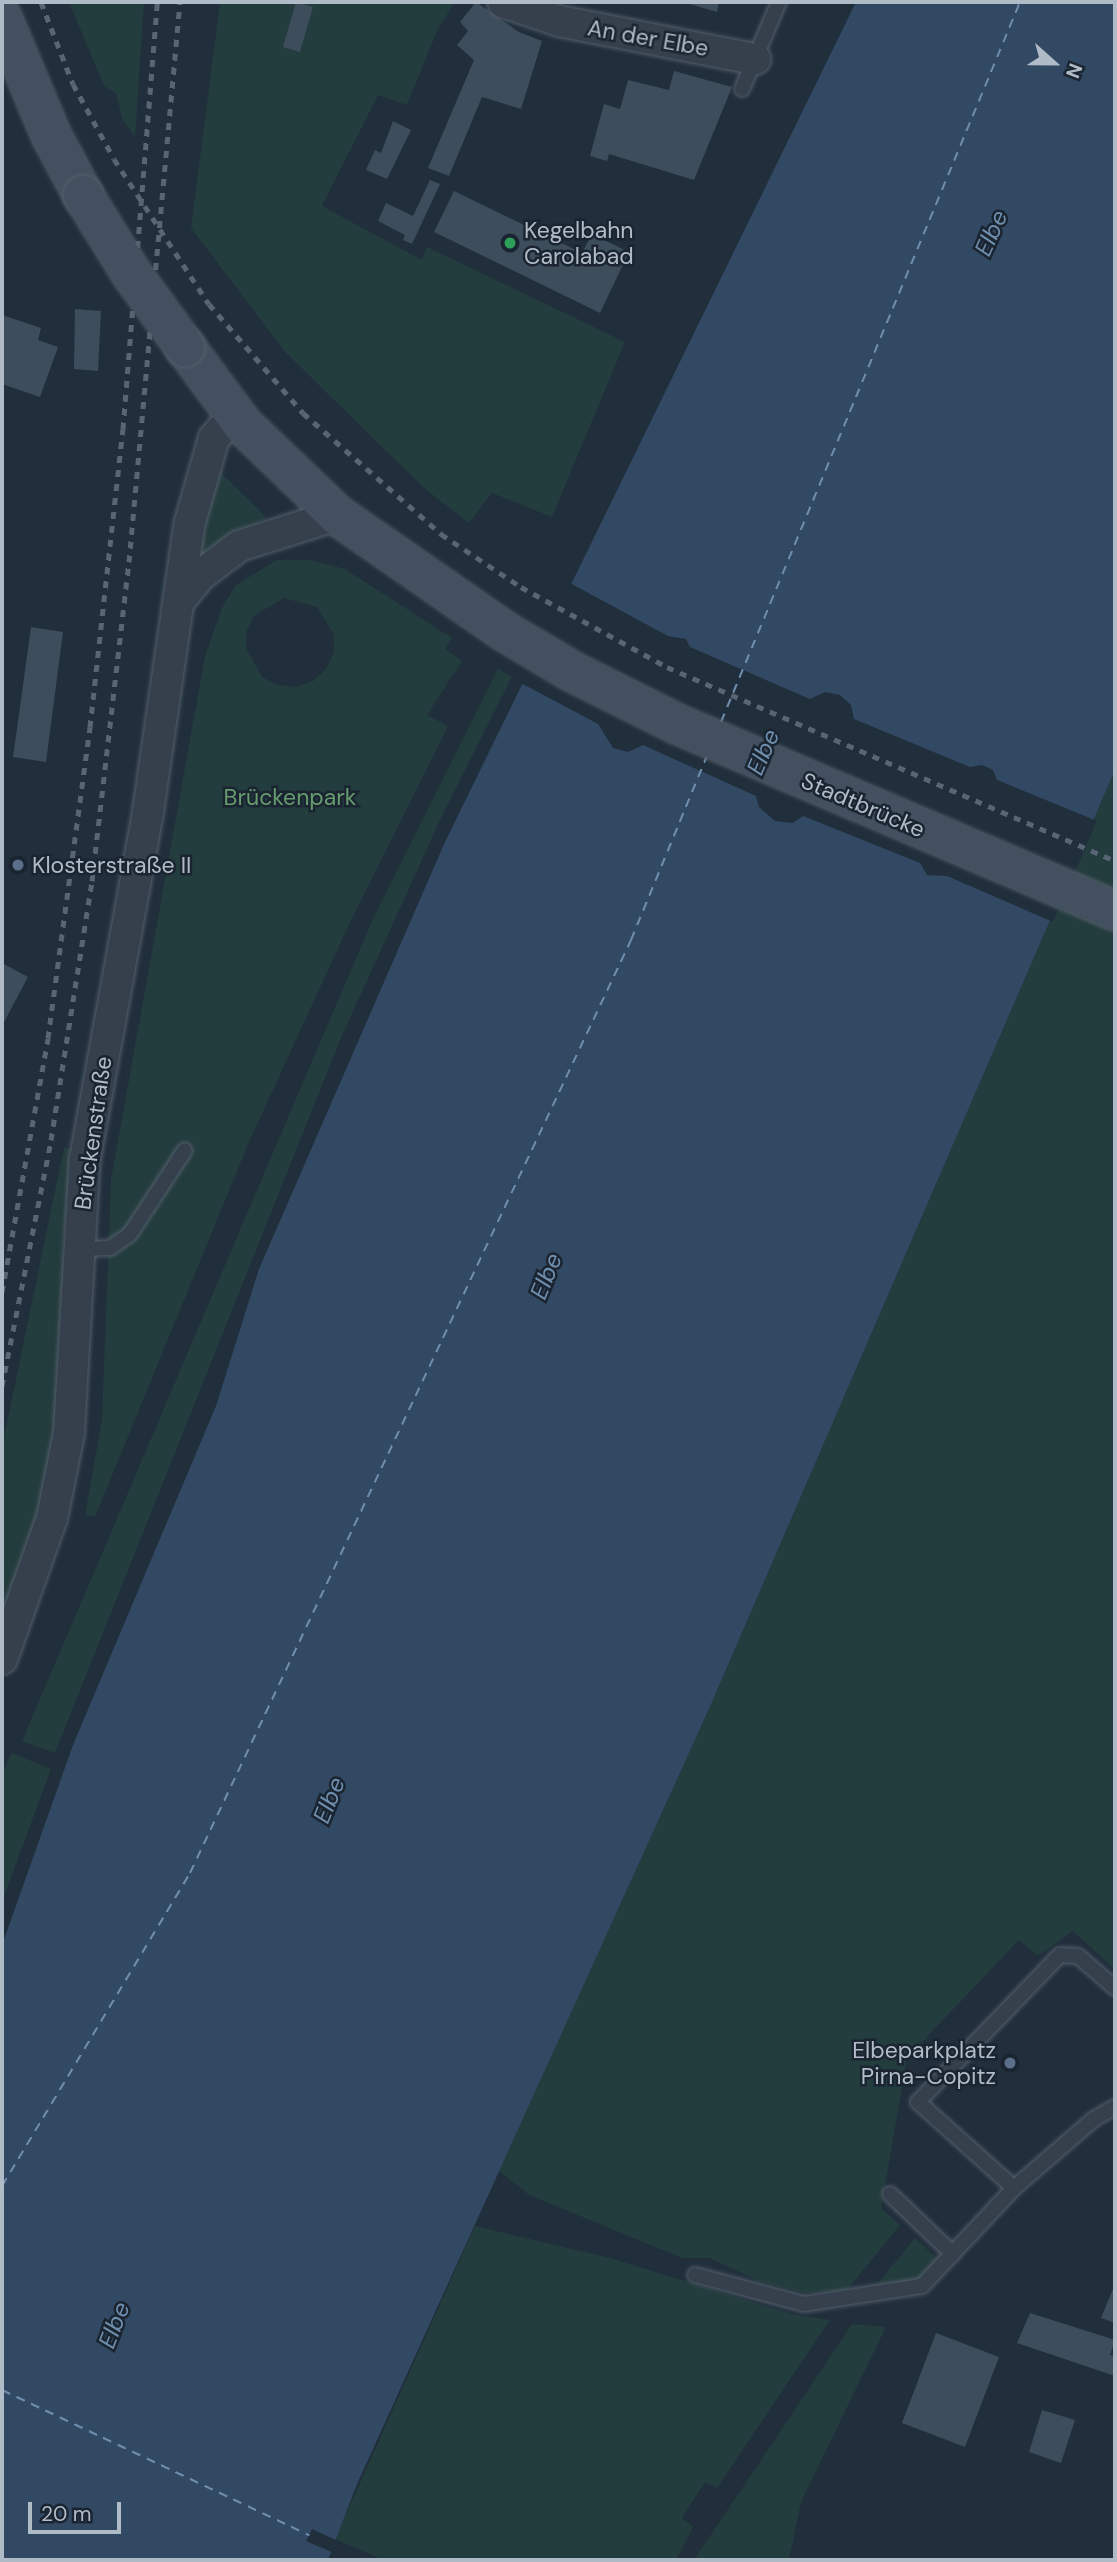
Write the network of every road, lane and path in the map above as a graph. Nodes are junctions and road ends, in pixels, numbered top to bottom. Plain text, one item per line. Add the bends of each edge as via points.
1 (503, 2) edge
2 (779, 2) edge
3 (2, 18) edge
4 (755, 60) junction
5 (742, 89) dead end
6 (235, 414) junction
7 (337, 515) junction
8 (179, 601) junction
9 (1115, 911) edge
10 (185, 1150) dead end
11 (78, 1249) junction
12 (2, 1659) edge
13 (1115, 1988) edge
14 (1115, 2107) edge
15 (1014, 2188) junction
16 (890, 2194) dead end
17 (953, 2254) junction
18 (695, 2276) dead end

1 - 4 street, An der Elbe via 568,23 624,30
2 - 4 lane
3 - 6 main road, Stadtbrücke, bridge via 51,135 83,195
4 - 5 lane
6 - 7 main road, Stadtbrücke via 281,465
6 - 8 street, Brückenstraße via 214,438 202,470
7 - 8 street via 239,546 202,574
7 - 9 main road, Stadtbrücke via 504,631 582,677 713,740
8 - 11 street, Brückenstraße via 148,812 86,1159
10 - 11 lane via 130,1234 110,1248
11 - 12 street, Brückenstraße via 77,1359 69,1433 52,1518
13 - 15 lane via 1078,1956 1060,1955 918,2102
14 - 15 lane via 1094,2119
15 - 17 lane
16 - 17 lane
17 - 18 lane via 922,2286 804,2304

